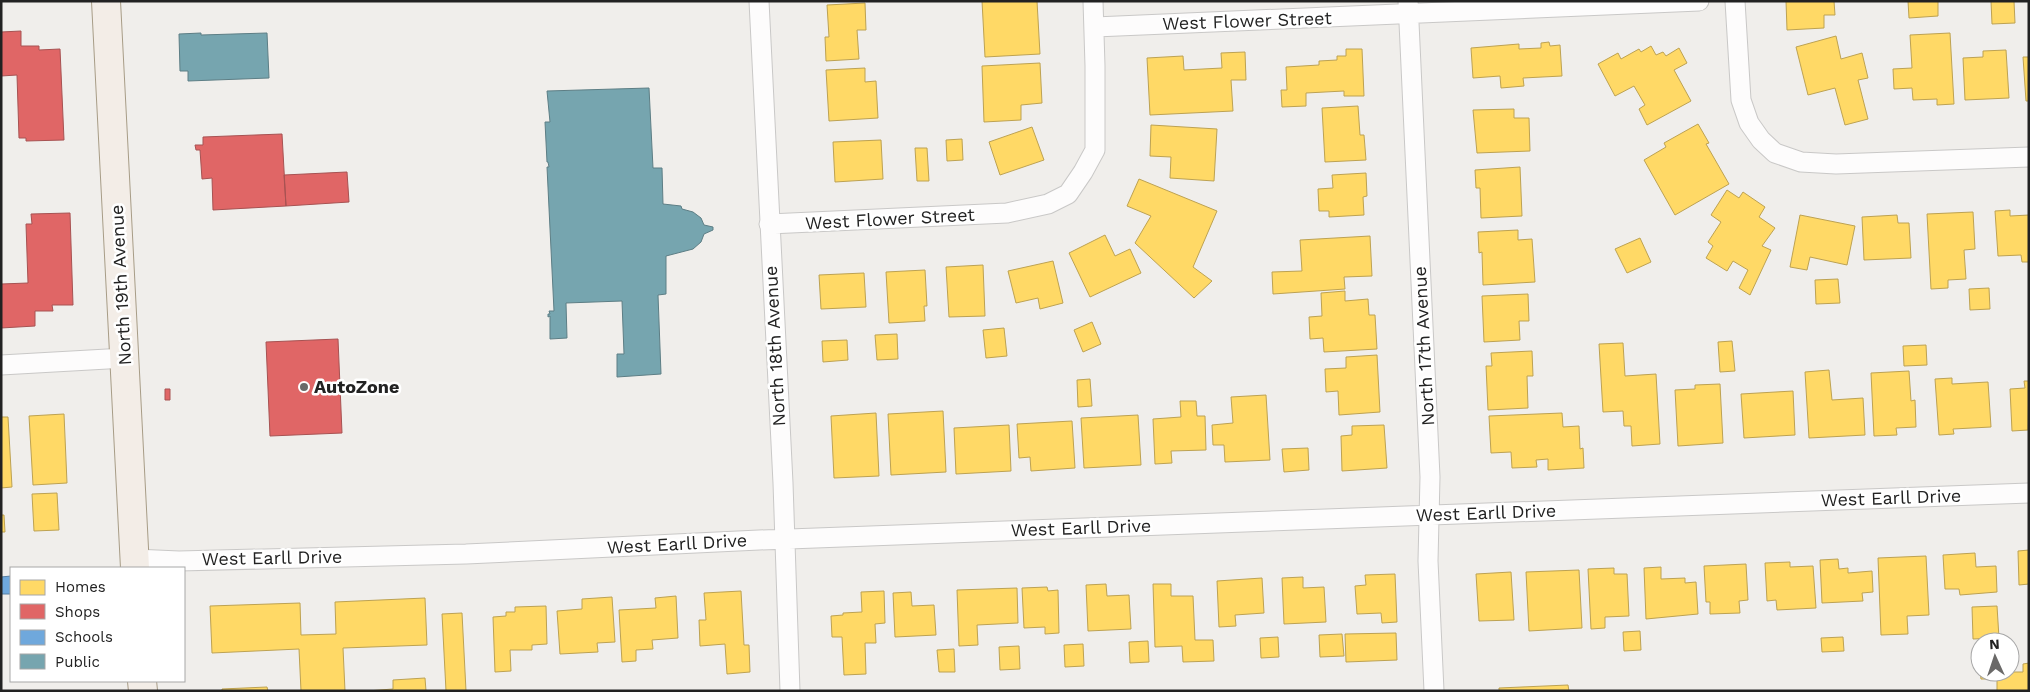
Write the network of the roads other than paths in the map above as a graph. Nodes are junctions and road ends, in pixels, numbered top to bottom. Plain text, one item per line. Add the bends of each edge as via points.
1 (106, 1) edge
2 (759, 1) edge
3 (1093, 1) edge
4 (1699, 1) edge
5 (1735, 1) edge
6 (1409, 7) edge
7 (1095, 27) junction
8 (2029, 157) edge
9 (769, 224) junction
10 (125, 358) junction
11 (1, 366) edge
12 (2029, 493) edge
13 (1429, 515) junction
14 (784, 539) junction
15 (134, 564) edge
16 (790, 691) edge
17 (1434, 691) edge

1 - 10 main road, North 19th Avenue
2 - 9 street, North 18th Avenue
3 - 7 street
4 - 6 street, West Flower Street
5 - 8 street via 1741,100 1749,123 1775,153 1800,162 1836,164
6 - 7 street, West Flower Street
6 - 13 street, North 17th Avenue
7 - 9 street, West Flower Street via 1095,150 1068,194 1048,204 1007,213
9 - 14 street, North 18th Avenue
10 - 11 street
10 - 15 main road, North 19th Avenue
12 - 13 street, West Earll Drive
13 - 14 street, West Earll Drive
13 - 17 street, North 17th Avenue
14 - 15 street, West Earll Drive via 466,554
14 - 16 street, North 18th Avenue

